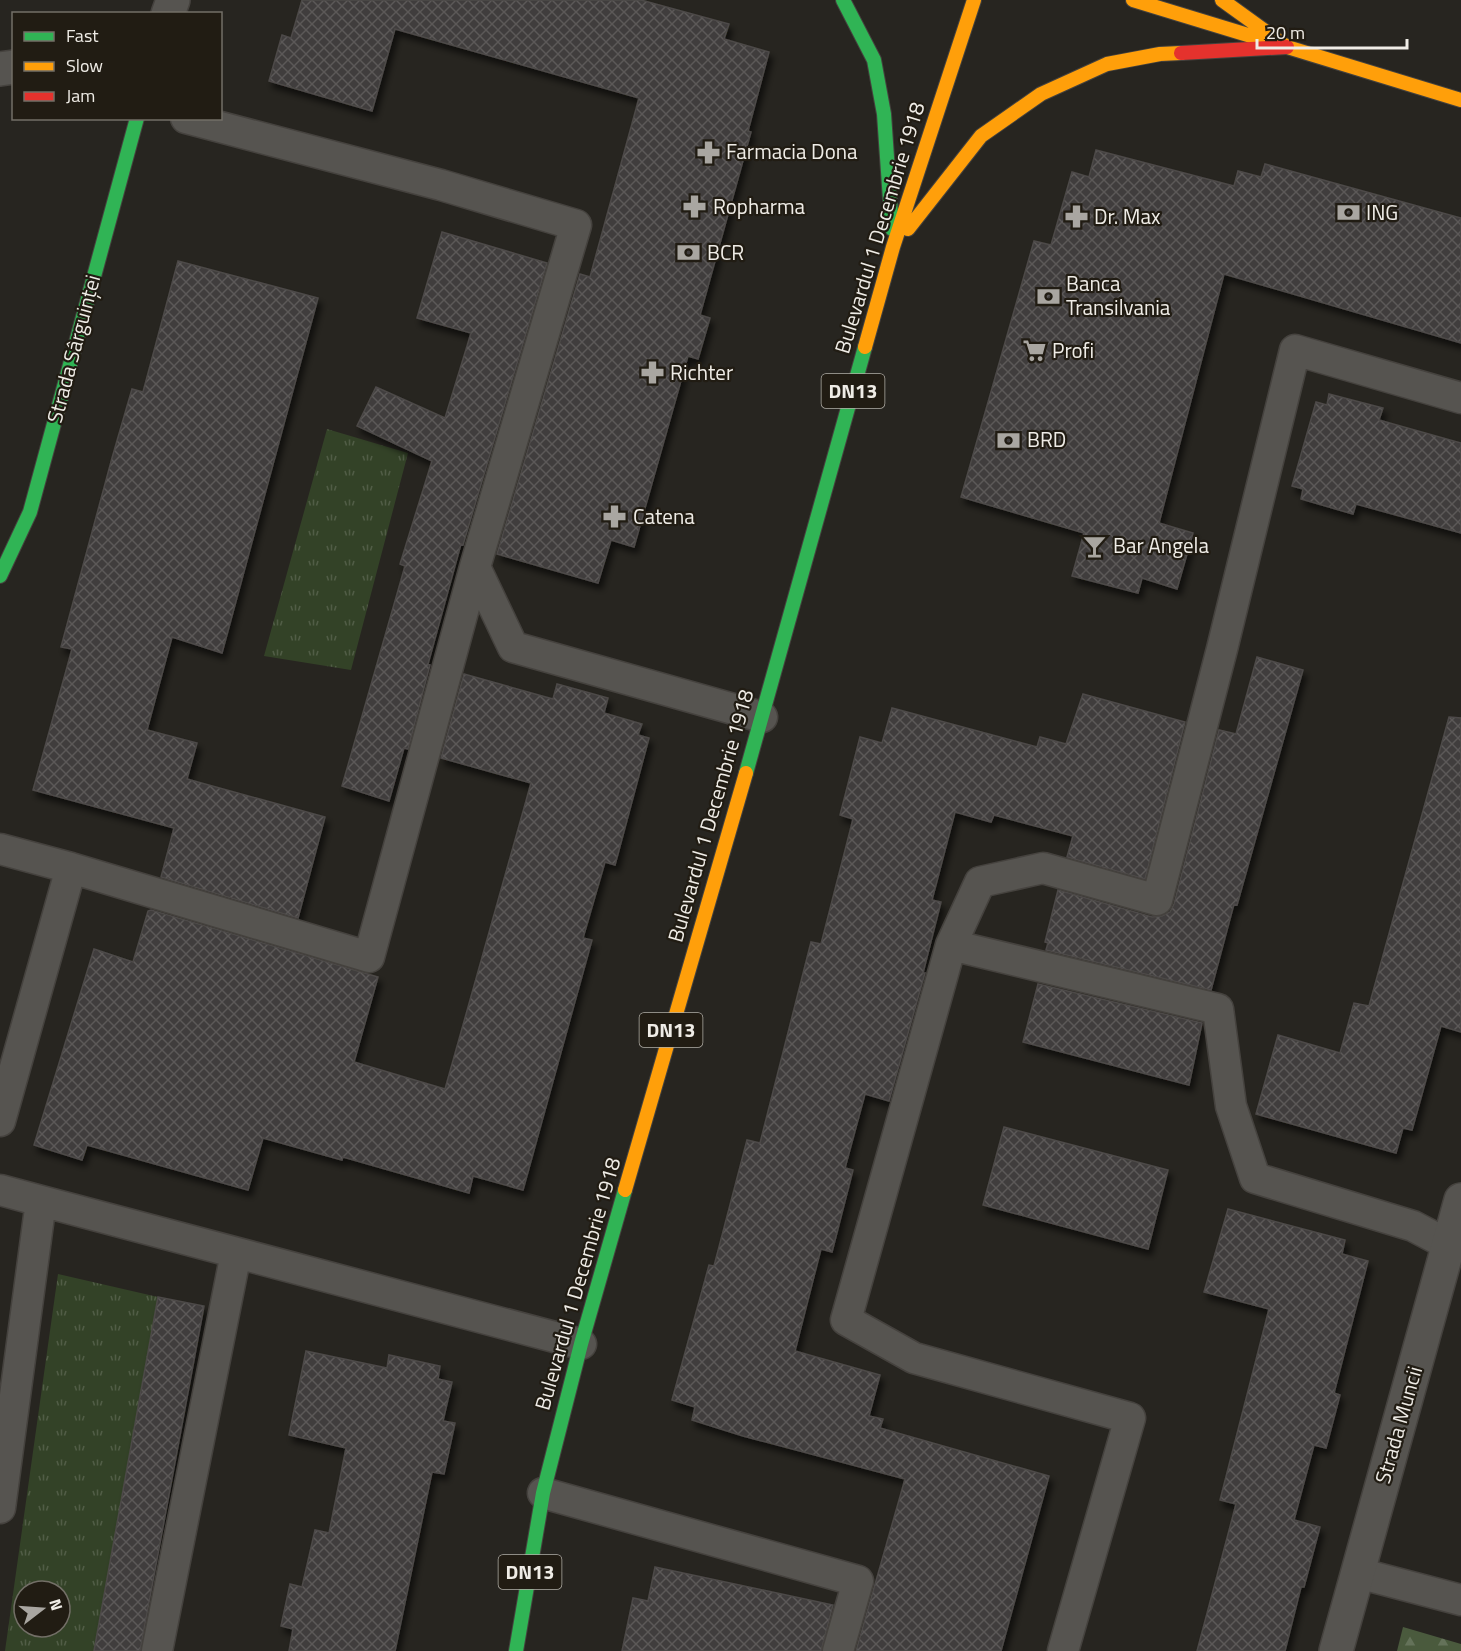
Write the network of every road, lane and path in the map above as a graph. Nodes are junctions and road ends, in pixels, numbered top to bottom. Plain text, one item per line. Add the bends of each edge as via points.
1 (843, 0) edge
2 (974, 0) edge
3 (1132, 0) edge
4 (1222, 0) edge
5 (1287, 47) junction
6 (1461, 100) edge
7 (136, 120) edge
8 (194, 120) edge
9 (893, 247) junction
10 (1461, 398) edge
11 (475, 567) junction
12 (0, 576) edge
13 (762, 717) junction
14 (0, 849) edge
15 (71, 868) junction
16 (951, 945) junction
17 (0, 1121) edge
18 (0, 1190) edge
19 (1461, 1200) edge
20 (41, 1201) junction
21 (1449, 1245) junction
22 (236, 1253) junction
23 (581, 1344) junction
24 (543, 1493) junction
25 (0, 1508) edge
26 (1358, 1573) junction
27 (1461, 1600) edge
28 (158, 1651) edge
29 (516, 1651) edge
30 (838, 1651) edge
31 (1064, 1651) edge
32 (1336, 1651) edge

1 - 9 main road via 874,60 884,114
2 - 9 main road, Bulevardul 1 Decembrie 1918 / DN13
3 - 5 main road
4 - 5 main road
5 - 6 main road
5 - 9 main road via 1160,54 1107,64 1041,94 981,136
7 - 12 main road, Strada Sârguinței via 30,512
8 - 11 lane via 441,184 576,225
9 - 13 main road, Bulevardul 1 Decembrie 1918 / DN13
10 - 16 lane via 1295,350 1157,900 1043,868 980,882
11 - 13 lane via 513,647
11 - 15 lane via 369,957
13 - 23 main road, Bulevardul 1 Decembrie 1918 / DN13
14 - 15 lane
15 - 17 lane
16 - 21 lane via 1218,1009 1231,1106 1255,1178 1413,1226
16 - 31 lane via 846,1320 914,1358 1130,1418
18 - 20 lane
19 - 21 street, Strada Muncii
20 - 22 lane
20 - 25 lane
21 - 26 street, Strada Muncii
22 - 23 lane
22 - 28 lane
23 - 24 main road, Bulevardul 1 Decembrie 1918 / DN13
24 - 29 main road, Bulevardul 1 Decembrie 1918 / DN13
24 - 30 lane via 858,1581
26 - 27 lane
26 - 32 street, Strada Muncii

